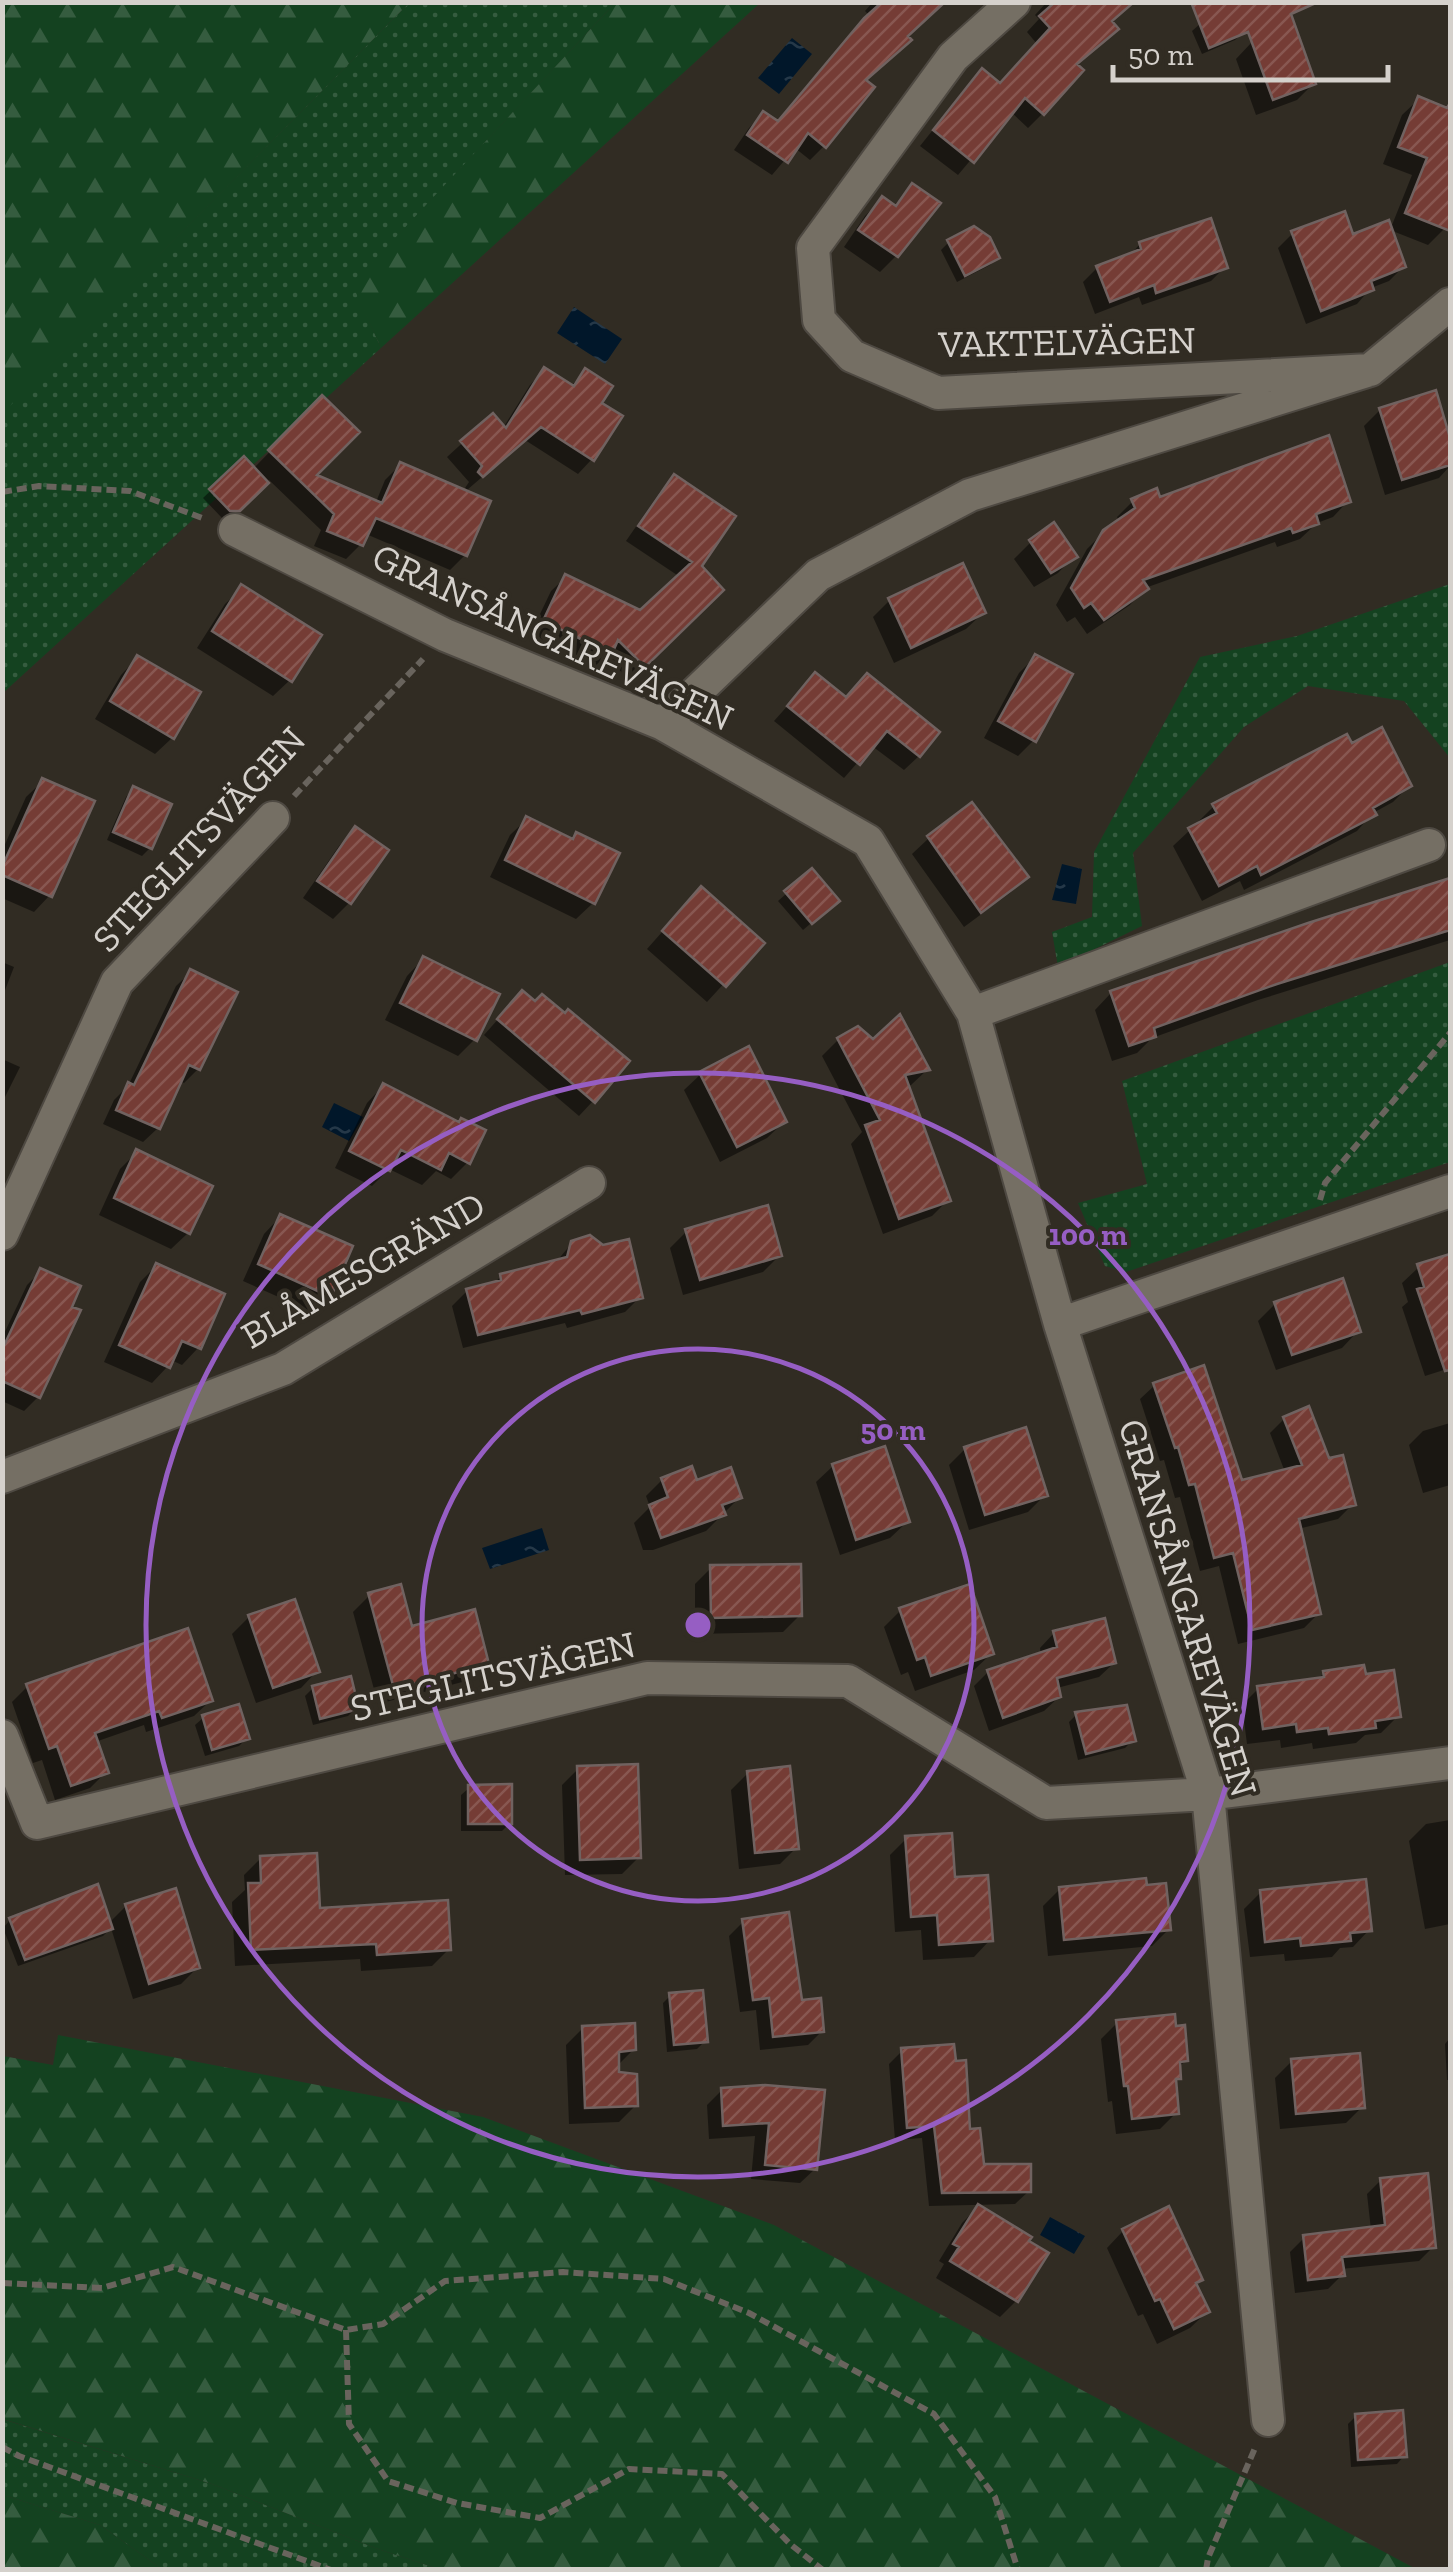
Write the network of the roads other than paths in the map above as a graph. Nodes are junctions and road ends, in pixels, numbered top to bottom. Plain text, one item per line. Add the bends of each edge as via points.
1 (1014, 2) edge
2 (1450, 304) edge
3 (1370, 370) junction
4 (234, 530) road end
5 (664, 724) junction
6 (273, 818) road end
7 (1429, 845) dead end
8 (973, 1013) junction
9 (589, 1183) dead end
10 (1450, 1191) edge
11 (2, 1234) edge
12 (1060, 1324) junction
13 (2, 1477) edge
14 (2, 1736) edge
15 (1450, 1763) edge
16 (1208, 1794) junction
17 (1268, 2420) road end

1 - 3 street, VAKTELVÄGEN via 953,57 813,248 819,320 852,356 938,392
2 - 3 street
3 - 5 street via 970,495 818,576
4 - 5 street, GRANSÅNGAREVÄGEN via 445,636
5 - 8 street, GRANSÅNGAREVÄGEN via 868,841
6 - 11 street, STEGLITSVÄGEN via 117,982
7 - 8 street
8 - 12 street, GRANSÅNGAREVÄGEN
9 - 13 street, BLÅMESGRÄND via 283,1370
10 - 12 street
12 - 16 street, GRANSÅNGAREVÄGEN
14 - 16 street, STEGLITSVÄGEN via 38,1823 647,1678 848,1682 1046,1803
15 - 16 street, STEGLITSVÄGEN
16 - 17 street, GRANSÅNGAREVÄGEN

